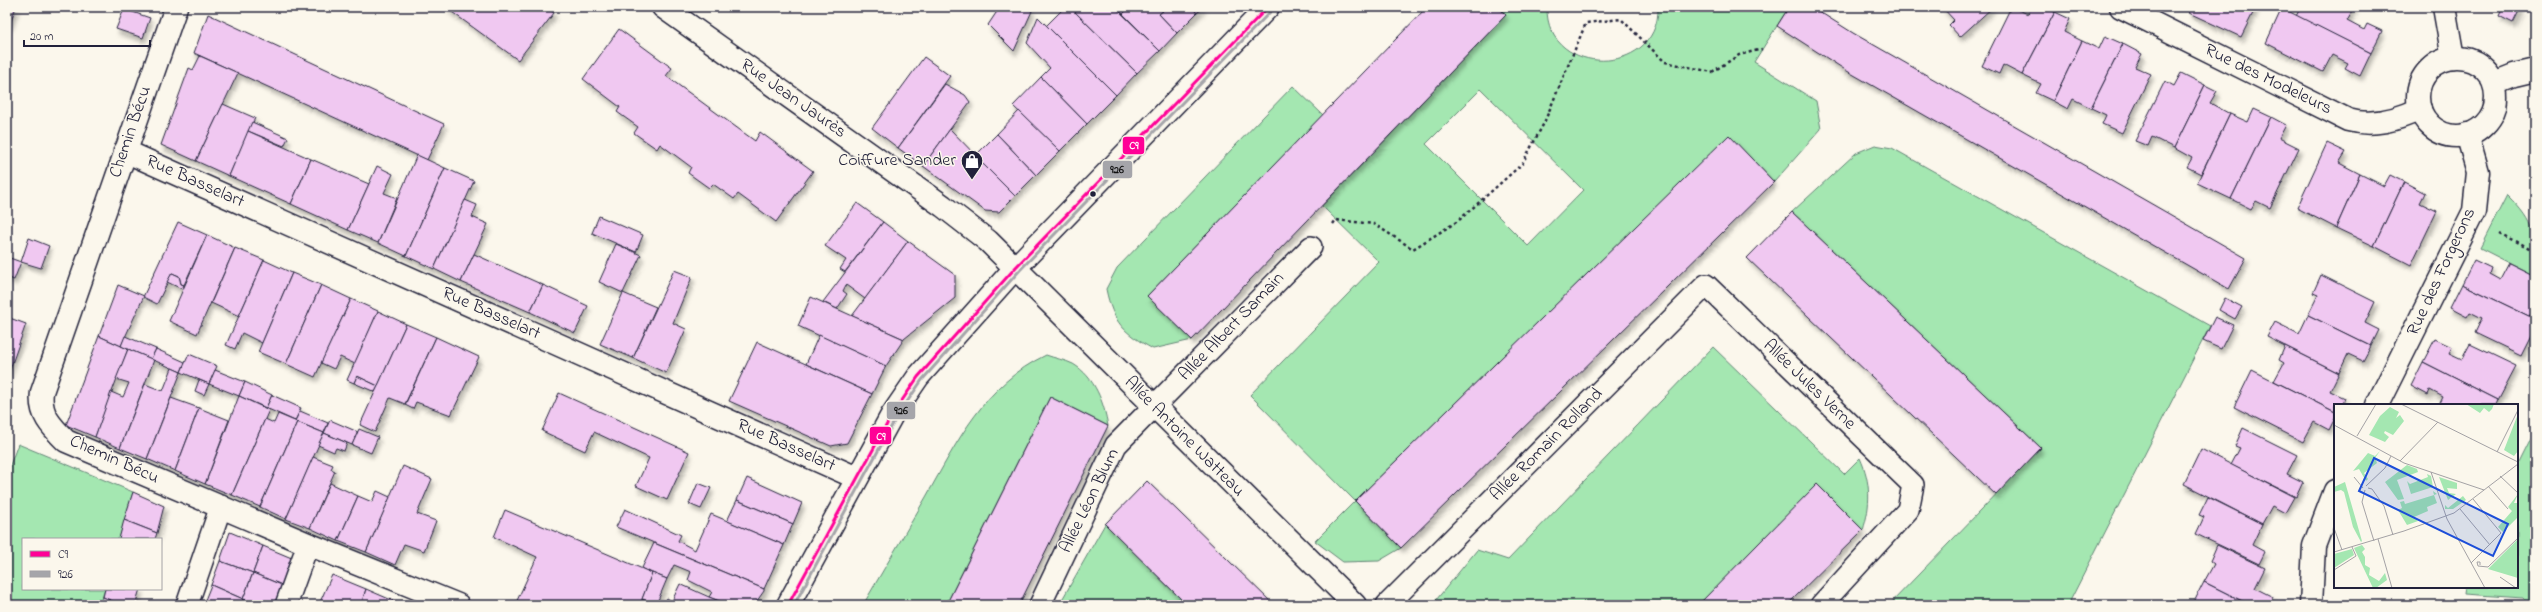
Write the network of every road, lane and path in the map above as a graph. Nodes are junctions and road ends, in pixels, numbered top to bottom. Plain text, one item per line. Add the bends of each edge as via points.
1 (176, 7) edge
2 (663, 7) edge
3 (1268, 7) edge
4 (2121, 7) edge
5 (2444, 7) edge
6 (1762, 49) dead end
7 (2453, 58) junction
8 (2535, 70) edge
9 (2494, 83) junction
10 (2420, 109) junction
11 (2467, 134) junction
12 (125, 150) junction
13 (1311, 247) joint
14 (1016, 267) junction
15 (1706, 285) joint
16 (2378, 404) edge
17 (1154, 407) junction
18 (857, 478) junction
19 (2334, 494) edge
20 (221, 506) junction
21 (308, 544) junction
22 (446, 603) edge
23 (187, 605) edge
24 (286, 605) edge
25 (788, 605) edge
26 (1040, 605) edge
27 (1355, 605) edge
28 (1388, 605) edge
29 (1820, 605) edge
30 (2310, 605) edge

1 - 12 street, Chemin Bécu
2 - 14 street, Rue Jean Jaurès via 967,224
3 - 14 street
4 - 10 street, Rue des Modeleurs via 2348,120 2363,124 2382,122
5 - 7 street
6 - 13 path via 1739,55 1712,72 1665,62 1621,19 1586,23 1544,123 1522,164 1458,221 1413,249 1374,224 1336,220
7 - 9 street via 2475,62 2486,71
7 - 10 street via 2437,63 2424,76 2418,92
8 - 9 street
9 - 11 street via 2496,102 2493,111 2483,126
10 - 11 street via 2435,129 2450,135
11 - 16 street, Rue des Forgerons via 2478,172 2474,211
12 - 18 street, Rue Basselart
12 - 20 street, Chemin Bécu via 40,404 44,416 66,441
13 - 17 lane, Allée Albert Samain
14 - 17 street, Allée Antoine Watteau
14 - 18 street via 918,377 892,415
15 - 28 lane, Allée Romain Rolland
15 - 29 lane, Allée Jules Verne via 1913,485 1908,510
17 - 26 lane, Allée Léon Blum via 1116,445
17 - 27 street, Allée Antoine Watteau
18 - 25 street
19 - 30 street via 2314,546
20 - 21 street, Chemin Bécu
20 - 23 lane
21 - 22 street, Chemin Bécu
21 - 24 lane

